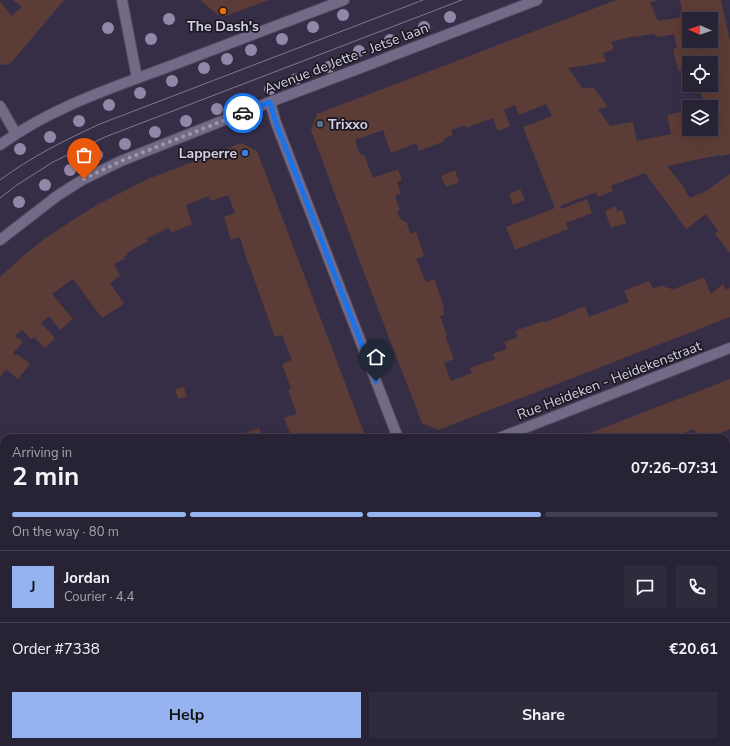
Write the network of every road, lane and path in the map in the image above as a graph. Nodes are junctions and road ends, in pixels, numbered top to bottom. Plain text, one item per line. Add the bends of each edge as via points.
1 (122, 0) edge
2 (344, 0) edge
3 (537, 0) edge
4 (136, 78) junction
5 (270, 102) junction
6 (0, 106) edge
7 (16, 134) junction
8 (0, 145) edge
9 (0, 240) edge
10 (730, 348) edge
11 (396, 434) edge
12 (509, 434) edge

1 - 4 street
2 - 4 street
3 - 5 street, Avenue de Jette - Jetse laan
4 - 7 street via 82,100
5 - 9 street, Avenue de Jette - Jetse laan via 121,161 84,179 57,196
5 - 11 street
6 - 7 street
7 - 8 street
10 - 12 street, Rue Heideken - Heidekenstraat

